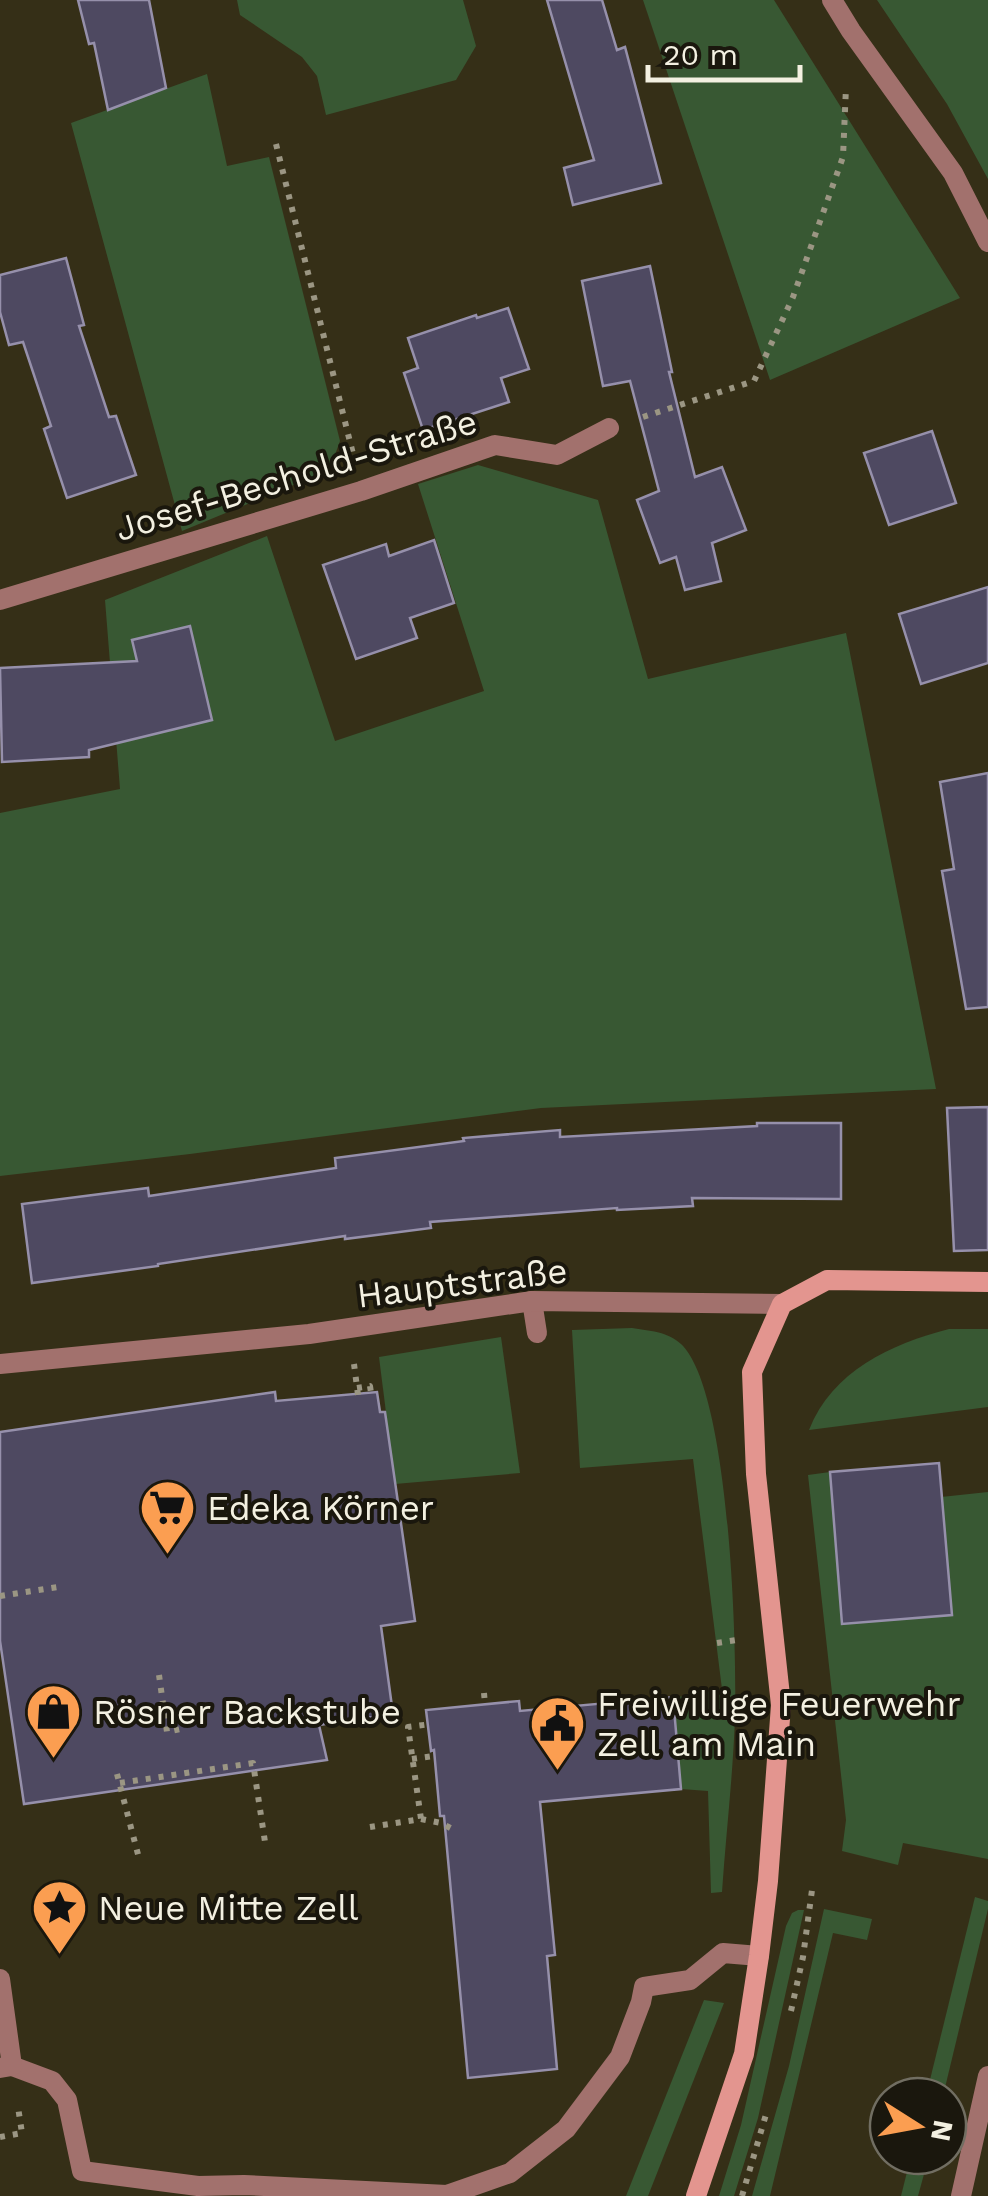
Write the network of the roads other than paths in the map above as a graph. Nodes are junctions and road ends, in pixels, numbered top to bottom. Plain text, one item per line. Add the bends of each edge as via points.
1 (832, 0) edge
2 (988, 242) edge
3 (609, 428) road end
4 (1, 596) edge
5 (988, 1282) edge
6 (532, 1300) junction
7 (782, 1304) junction
8 (537, 1333) dead end
9 (0, 1364) edge
10 (759, 1956) junction
11 (0, 1978) edge
12 (6, 2067) edge
13 (988, 2076) edge
14 (978, 2160) edge
15 (696, 2196) edge
16 (961, 2196) edge

1 - 2 street via 954,173
3 - 4 street, Josef-Bechold-Straße via 557,455 496,445 361,492
5 - 7 street, Hauptstraße via 827,1280
6 - 7 street, Hauptstraße
6 - 8 street
6 - 9 street, Hauptstraße via 310,1334
7 - 10 street via 752,1372 781,1705
10 - 12 street via 723,1953 690,1980 644,1987 620,2057 566,2129 510,2172 448,2195 198,2186 82,2172 67,2100 52,2081
10 - 15 street via 744,2054
11 - 12 street
13 - 14 street
14 - 16 street

